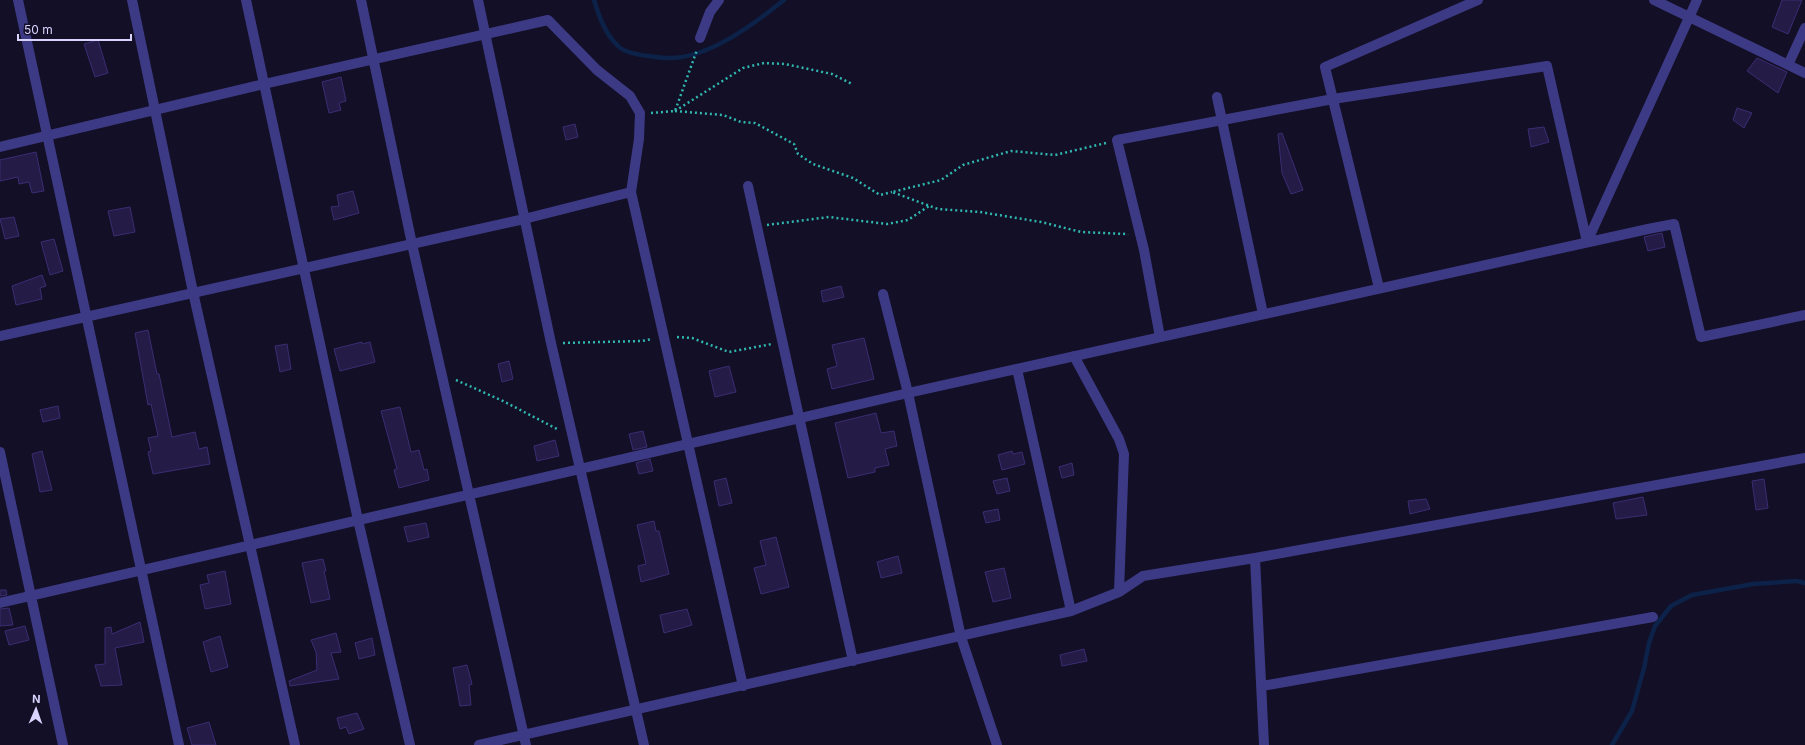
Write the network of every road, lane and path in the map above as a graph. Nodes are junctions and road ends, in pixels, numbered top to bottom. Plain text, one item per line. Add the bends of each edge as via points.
1 (18, 0) edge
2 (132, 0) edge
3 (246, 0) edge
4 (361, 0) edge
5 (478, 0) edge
6 (719, 0) edge
7 (1478, 0) edge
8 (1654, 0) edge
9 (1697, 0) edge
10 (1689, 17) junction
11 (1805, 28) edge
12 (485, 35) junction
13 (700, 38) dead end
14 (1802, 41) edge
15 (373, 59) junction
16 (692, 64) dead end
17 (1788, 65) junction
18 (1805, 73) edge
19 (264, 84) junction
20 (852, 84) dead end
21 (1217, 97) dead end
22 (1333, 99) junction
23 (154, 111) junction
24 (675, 111) junction
25 (640, 113) junction
26 (1222, 119) junction
27 (47, 137) junction
28 (1117, 140) junction
29 (0, 147) edge
30 (748, 186) dead end
31 (631, 192) junction
32 (892, 192) junction
33 (929, 206) junction
34 (524, 219) junction
35 (757, 226) junction
36 (1587, 242) junction
37 (412, 244) junction
38 (1144, 250) junction
39 (304, 267) junction
40 (1379, 288) junction
41 (193, 292) junction
42 (883, 294) dead end
43 (1263, 314) junction
44 (1805, 315) edge
45 (86, 316) junction
46 (663, 335) junction
47 (0, 336) edge
48 (1160, 337) junction
49 (782, 342) junction
50 (551, 343) junction
51 (1074, 356) junction
52 (1017, 369) junction
53 (441, 374) junction
54 (908, 393) junction
55 (800, 418) junction
56 (572, 436) junction
57 (689, 444) junction
58 (0, 452) edge
59 (1805, 458) edge
60 (580, 469) junction
61 (468, 495) junction
62 (358, 520) junction
63 (250, 545) junction
64 (1255, 558) junction
65 (143, 570) junction
66 (1119, 592) junction
67 (30, 596) junction
68 (0, 603) edge
69 (1071, 611) junction
70 (1653, 617) dead end
71 (961, 637) junction
72 (853, 661) junction
73 (743, 686) junction
74 (1262, 686) junction
75 (636, 710) junction
76 (525, 741) edge
77 (63, 745) edge
78 (179, 745) edge
79 (295, 745) edge
80 (410, 745) edge
81 (479, 745) edge
82 (644, 745) edge
83 (997, 745) edge
84 (1264, 745) edge

1 - 27 street
2 - 23 street
3 - 19 street
4 - 15 street
5 - 12 street
6 - 13 street via 710,12
7 - 22 street via 1325,68
8 - 10 street
9 - 10 street
10 - 17 street
10 - 36 street
11 - 14 street
12 - 15 street
12 - 25 street via 548,20 597,70 630,96
12 - 34 street
14 - 17 street
15 - 19 street
15 - 37 street
16 - 24 path
17 - 18 street
19 - 23 street
19 - 39 street
20 - 24 path via 832,74 785,64 764,63 743,68
21 - 26 street
22 - 26 street
22 - 36 street via 1547,66
22 - 40 street
23 - 27 street
23 - 41 street
24 - 25 path
24 - 32 path via 723,115 741,122 755,123 794,144 798,154 813,164 853,178 880,196
25 - 31 street
26 - 28 street
26 - 43 street
27 - 29 street
27 - 45 street
28 - 32 path via 1055,155 1011,151 963,165 941,180
28 - 38 street
30 - 35 street
31 - 34 street
31 - 46 street
32 - 33 path
33 - 35 path via 908,220 887,224 829,217
33 - 38 path via 1041,222 1081,232 1126,234
34 - 37 street
34 - 50 street
35 - 49 street
36 - 40 street
36 - 44 street via 1674,224 1701,337
37 - 39 street
37 - 53 street
38 - 48 street
39 - 41 street
39 - 62 street
40 - 43 street
41 - 45 street
41 - 63 street
42 - 54 street
43 - 48 street
45 - 47 street
45 - 65 street
46 - 49 path via 692,338 729,352
46 - 50 path via 642,341
46 - 57 street
48 - 51 street
49 - 55 street
50 - 56 street
51 - 52 street
51 - 66 street via 1119,439 1124,454
52 - 54 street
52 - 69 street
53 - 56 path via 503,401
53 - 61 street
54 - 55 street
54 - 71 street
55 - 57 street
55 - 72 street
56 - 60 street
57 - 60 street
57 - 73 street
58 - 67 street
59 - 64 street
60 - 61 street
60 - 75 street
61 - 62 street
61 - 76 street
62 - 63 street
62 - 80 street
63 - 65 street
63 - 79 street
64 - 66 street via 1143,576
64 - 74 street
65 - 67 street
65 - 78 street
66 - 69 street
67 - 68 street
67 - 77 street
69 - 71 street
70 - 74 street
71 - 72 street
71 - 83 street
72 - 73 street
73 - 75 street
74 - 84 street
75 - 76 street
75 - 82 street
76 - 81 street

